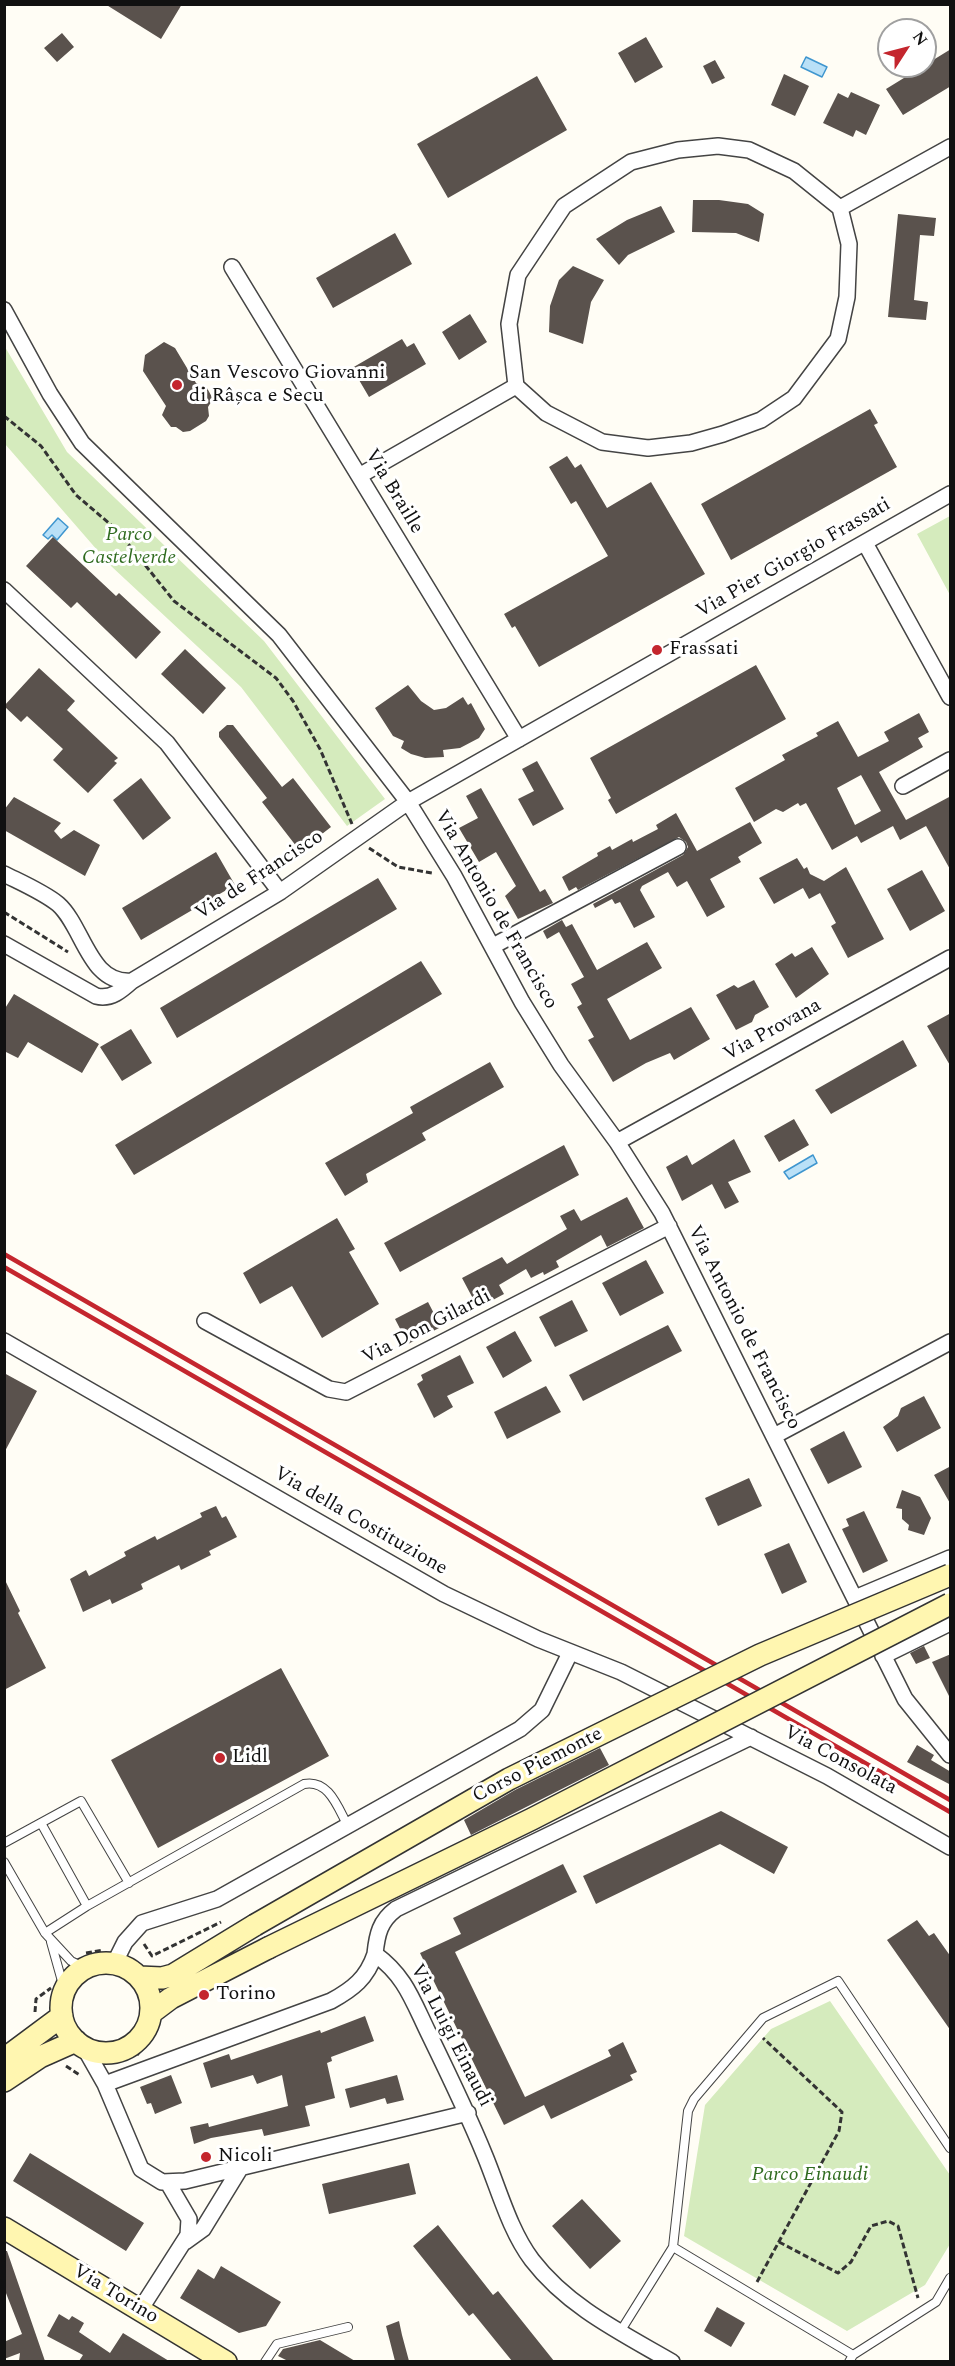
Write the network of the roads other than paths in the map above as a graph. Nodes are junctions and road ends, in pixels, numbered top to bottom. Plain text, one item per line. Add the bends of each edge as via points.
1 (951, 147) edge
2 (840, 208) junction
3 (232, 267) dead end
4 (4, 310) edge
5 (516, 386) junction
6 (359, 476) junction
7 (951, 494) edge
8 (865, 543) junction
9 (4, 590) edge
10 (951, 697) edge
11 (519, 739) junction
12 (951, 760) edge
13 (903, 786) dead end
14 (408, 802) junction
15 (678, 847) dead end
16 (4, 874) edge
17 (280, 892) junction
18 (4, 944) edge
19 (493, 945) junction
20 (951, 958) edge
21 (132, 981) junction
22 (617, 1142) junction
23 (669, 1226) junction
24 (205, 1321) dead end
25 (4, 1341) edge
26 (951, 1342) edge
27 (774, 1436) junction
28 (951, 1558) edge
29 (951, 1575) edge
30 (855, 1598) junction
31 (951, 1604) edge
32 (951, 1623) edge
33 (570, 1653) junction
34 (883, 1656) junction
35 (707, 1715) joint
36 (751, 1737) junction
37 (951, 1755) edge
38 (41, 1823) junction
39 (348, 1826) junction
40 (4, 1843) edge
41 (951, 1847) edge
42 (4, 1862) edge
43 (129, 1883) junction
44 (87, 1906) junction
45 (45, 1933) junction
46 (51, 1942) junction
47 (375, 1954) junction
48 (111, 1957) junction
49 (84, 1961) junction
50 (139, 1977) junction
51 (60, 1988) junction
52 (151, 2013) junction
53 (62, 2016) junction
54 (80, 2044) junction
55 (4, 2059) edge
56 (4, 2081) edge
57 (105, 2084) junction
58 (468, 2113) junction
59 (951, 2148) edge
60 (242, 2167) junction
61 (168, 2182) junction
62 (4, 2228) edge
63 (185, 2242) junction
64 (673, 2247) junction
65 (951, 2278) edge
66 (140, 2310) junction
67 (348, 2327) dead end
68 (620, 2332) junction
69 (851, 2358) edge
70 (226, 2361) edge
71 (265, 2361) edge
72 (672, 2361) edge

1 - 2 street
2 - 5 street via 794,171 749,150 698,148 631,162 564,206 518,275 509,324
2 - 5 street via 849,244 847,297 838,339 794,398 761,420 692,443 648,448 602,442 546,413
3 - 6 street, Via Braille
4 - 14 street, Via Antonio de Francisco via 50,394 82,442 279,635
5 - 6 street
6 - 11 street, Via Braille
7 - 8 street, Via Pier Giorgio Frassati
8 - 10 street
8 - 11 street, Via Pier Giorgio Frassati
9 - 17 street via 167,743
11 - 14 street, Via Pier Giorgio Frassati
12 - 13 street
14 - 17 street, Via de Francisco
14 - 19 street, Via Antonio de Francisco
15 - 19 street
16 - 21 street via 60,906 107,975 121,982
17 - 21 street, Via de Francisco
18 - 21 street, Via de Francisco via 102,998 121,991
19 - 22 street, Via Antonio de Francisco via 561,1065
20 - 22 street, Via Provana
22 - 23 street, Via Antonio de Francisco
23 - 24 street, Via Don Gilardi via 346,1392 329,1389
23 - 27 street, Via Antonio de Francisco
25 - 33 street, Via della Costituzione via 444,1594
26 - 27 street
27 - 30 street, Via Antonio de Francisco
28 - 30 street
29 - 50 main road, Corso Piemonte, bridge via 760,1655 508,1779 173,1975
30 - 34 street, Via Antonio de Francisco
31 - 52 main road, bridge via 532,1819 268,1948 171,1998
32 - 34 street
33 - 35 street, Via della Costituzione via 621,1672
33 - 39 street via 548,1700 532,1719 511,1735
34 - 37 street, Via Antonio de Francisco via 904,1699
35 - 36 street, Via Consolata
36 - 41 street, Via Consolata
36 - 47 street via 396,1909 385,1917 377,1935
38 - 40 lane
38 - 43 lane via 81,1801
38 - 44 lane
39 - 43 lane via 326,1788 304,1784
39 - 48 street via 217,1899 152,1918 135,1930
42 - 45 lane
43 - 44 lane
44 - 45 lane
45 - 46 lane
46 - 49 lane via 71,1961
46 - 51 lane
47 - 57 street via 362,1979 331,2001
47 - 58 street, Via Luigi Einaudi via 400,1975
48 - 49 main road via 106,1963
48 - 50 main road
49 - 51 main road via 74,1977
50 - 52 main road via 148,1990
51 - 53 main road
52 - 54 main road via 140,2037 126,2048 106,2052
53 - 54 main road via 69,2033
53 - 55 main road
54 - 56 main road via 40,2057
54 - 57 street
57 - 61 street via 141,2169 154,2179
58 - 60 street
58 - 68 street, Via Luigi Einaudi via 530,2258 569,2298
59 - 64 lane via 838,1981 763,2018 694,2099 688,2111
60 - 61 street
60 - 63 street via 203,2229
61 - 63 street via 189,2219
62 - 66 main road, Via Torino
63 - 66 street
64 - 68 lane
64 - 69 lane
65 - 69 lane via 936,2302
66 - 70 main road, Via Torino
67 - 71 lane via 277,2344
68 - 72 street, Via Luigi Einaudi

